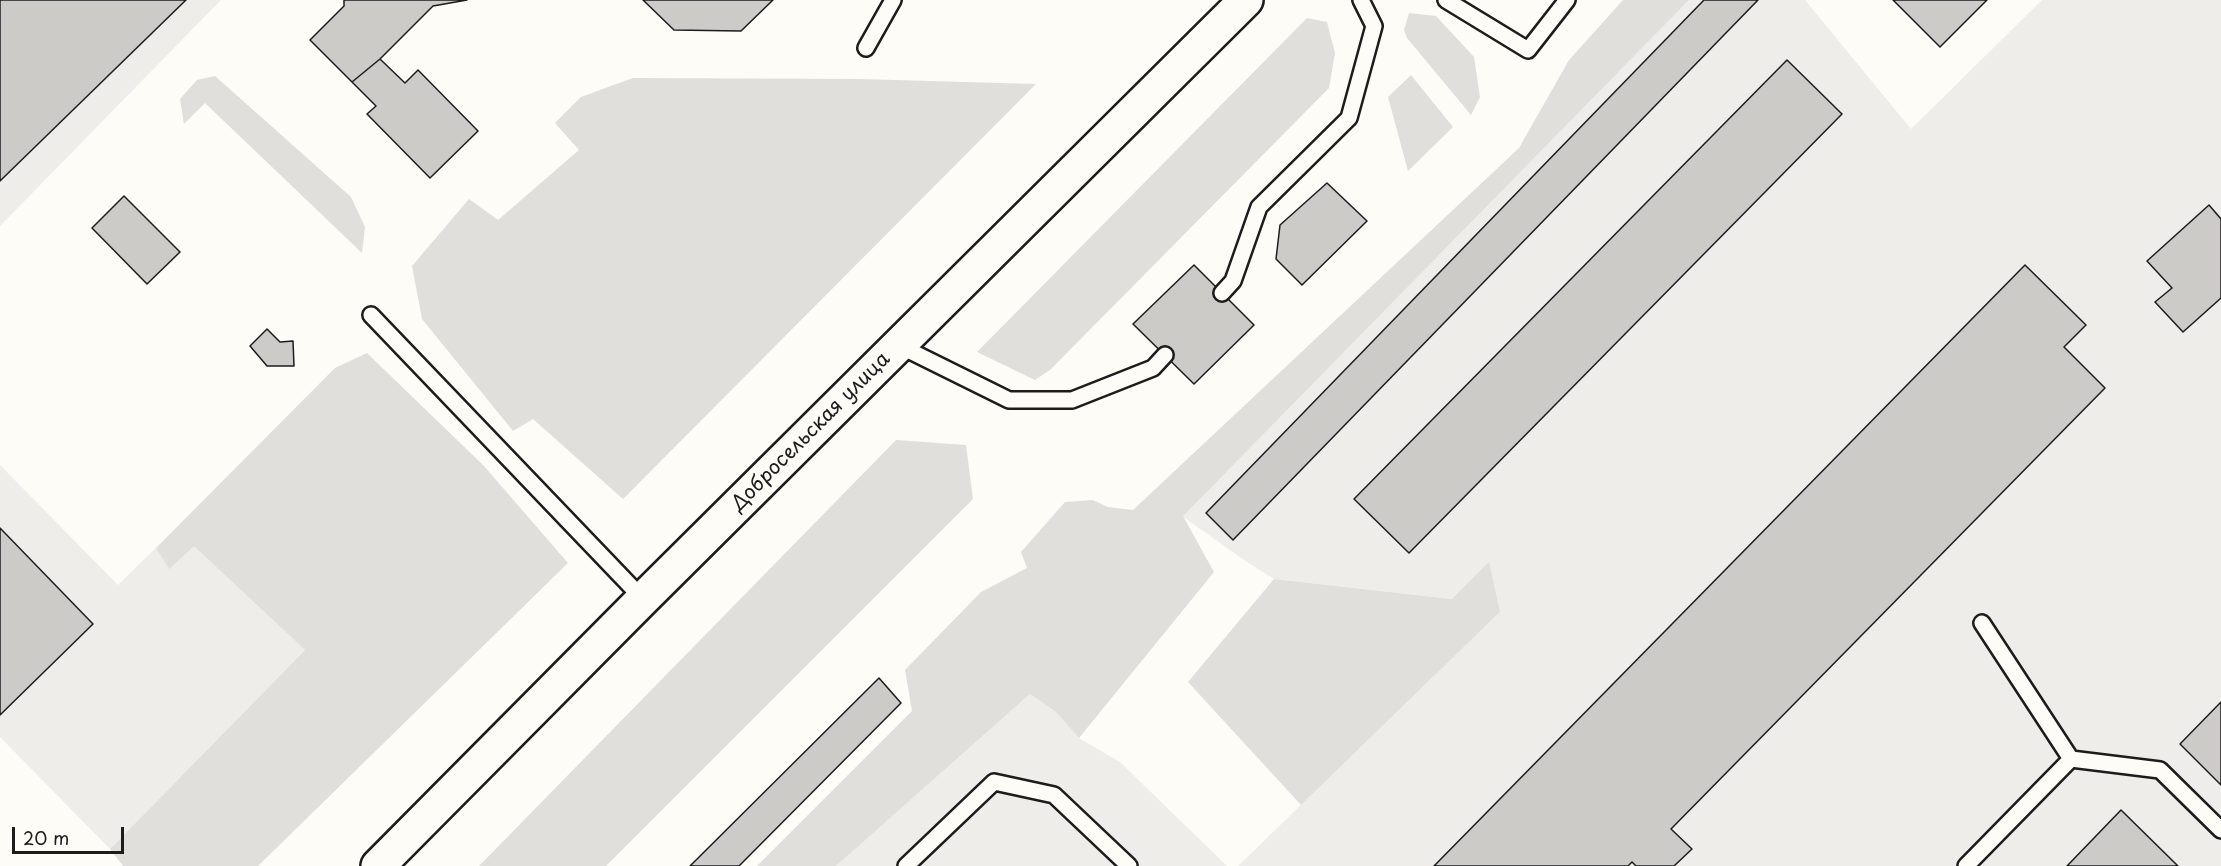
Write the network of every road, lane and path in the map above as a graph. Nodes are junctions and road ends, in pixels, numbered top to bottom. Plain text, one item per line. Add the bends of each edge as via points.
1 (892, 0) edge
2 (1246, 0) edge
3 (1361, 0) edge
4 (1446, 0) edge
5 (1567, 0) edge
6 (866, 48) dead end
7 (1222, 293) dead end
8 (371, 315) dead end
9 (898, 345) junction
10 (1165, 355) dead end
11 (643, 599) junction
12 (1982, 622) dead end
13 (2071, 759) junction
14 (2221, 830) edge
15 (378, 866) edge
16 (906, 866) edge
17 (1129, 866) edge
18 (1966, 866) edge

1 - 6 lane
2 - 9 main road, Добросельская улица
3 - 7 lane via 1374,26 1348,118 1259,207 1233,282
4 - 5 lane via 1528,50
8 - 11 lane
9 - 10 lane via 1009,400 1072,400 1153,368
9 - 11 main road, Добросельская улица
11 - 15 main road, Добросельская улица
12 - 13 lane
13 - 14 lane via 2160,770
13 - 18 lane
16 - 17 lane via 994,782 1053,795

